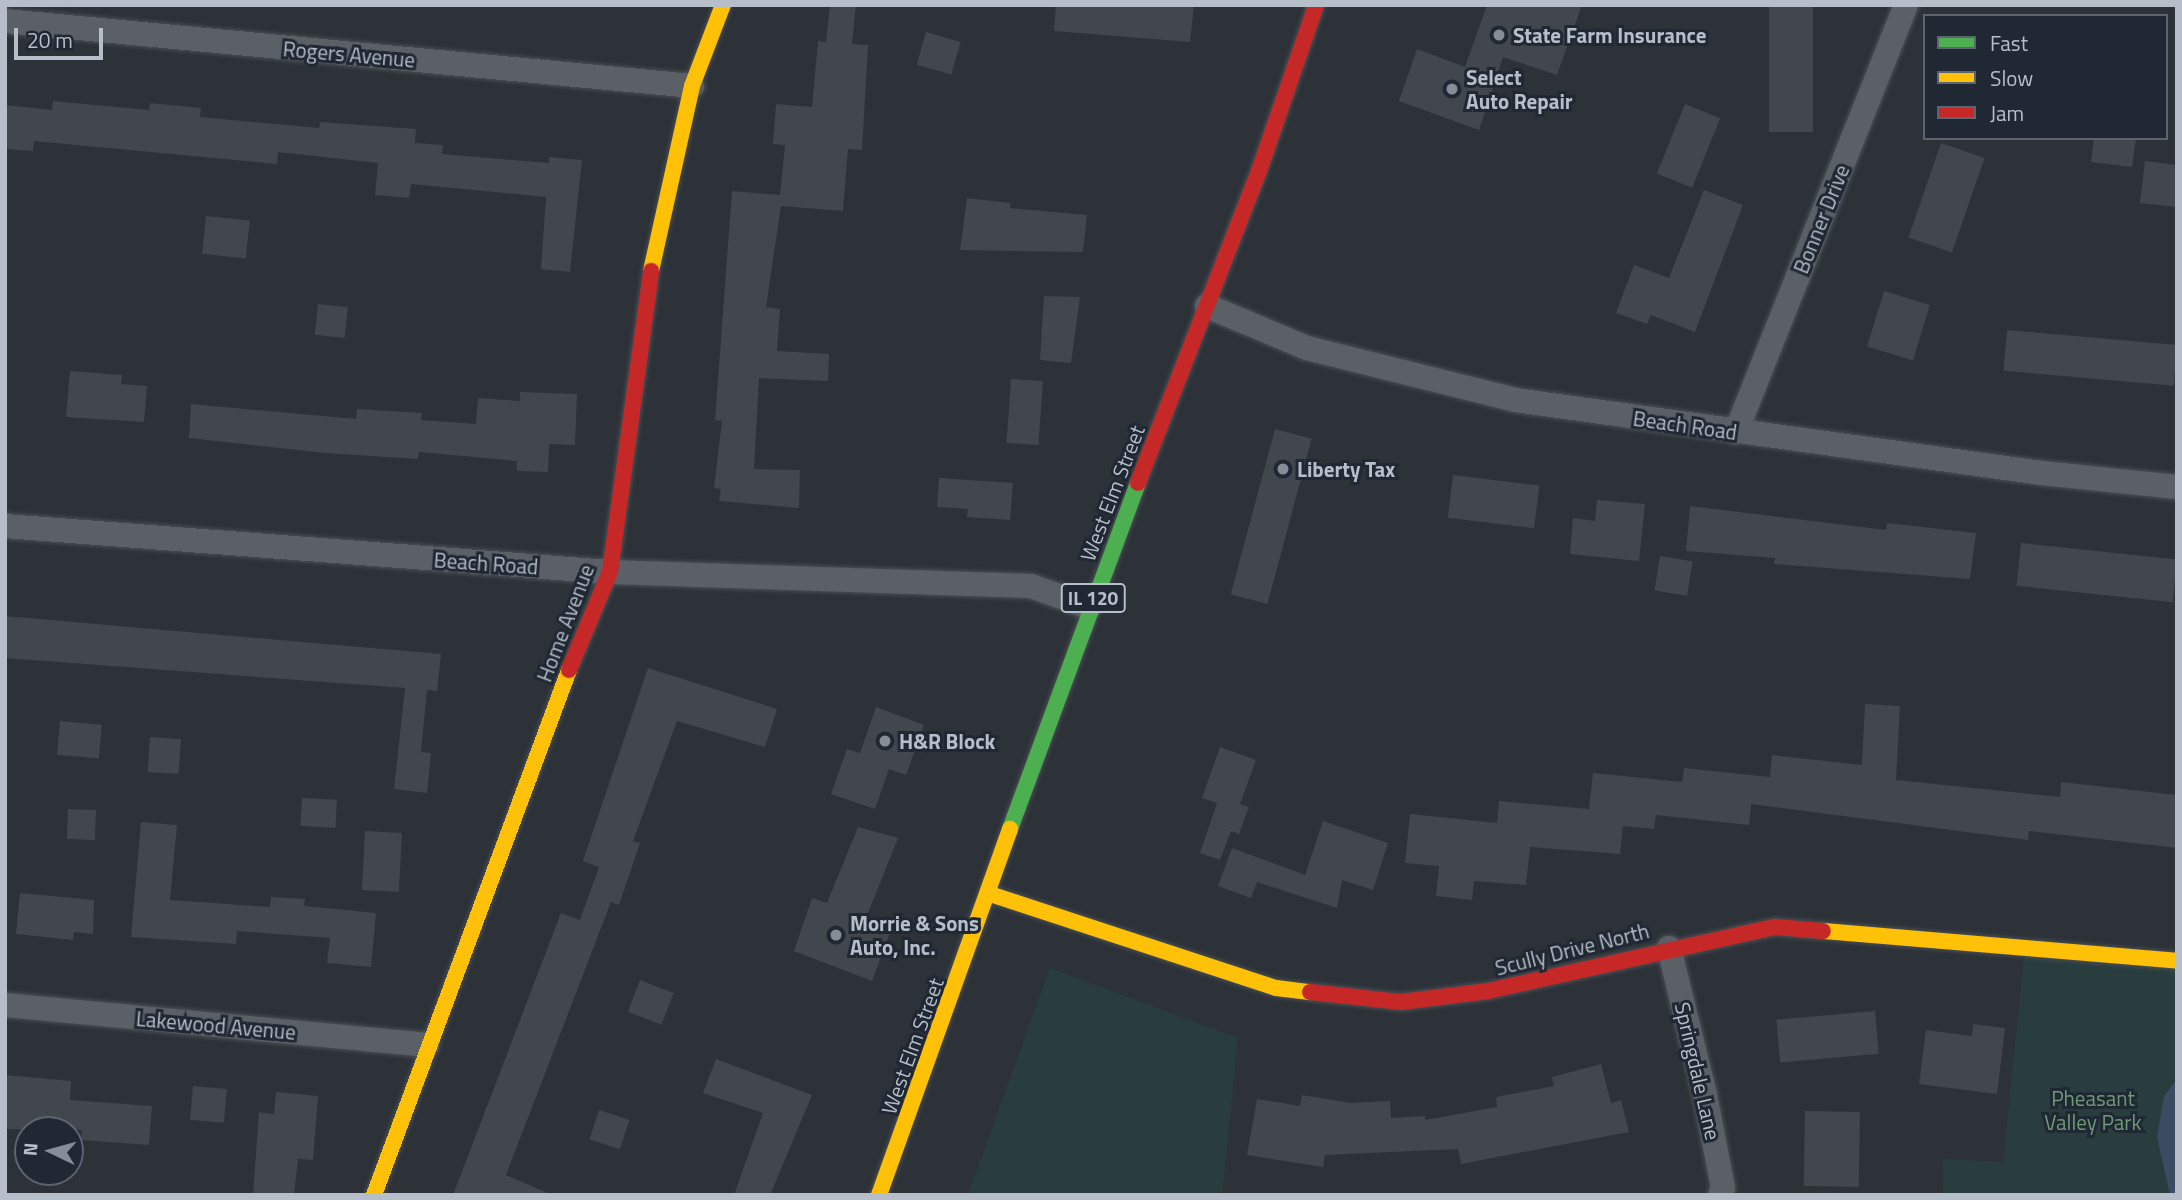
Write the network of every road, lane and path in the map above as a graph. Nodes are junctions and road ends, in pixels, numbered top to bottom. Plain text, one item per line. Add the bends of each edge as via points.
1 (723, 5) edge
2 (1316, 5) edge
3 (1906, 5) edge
4 (5, 21) edge
5 (692, 86) junction
6 (1207, 306) junction
7 (1737, 432) junction
8 (2177, 487) edge
9 (5, 526) edge
10 (610, 572) junction
11 (1089, 607) junction
12 (990, 894) junction
13 (1669, 948) junction
14 (2177, 961) edge
15 (5, 1004) edge
16 (428, 1045) junction
17 (374, 1195) edge
18 (879, 1195) edge
19 (1720, 1195) edge

1 - 5 street, Home Avenue
2 - 6 street, West Elm Street / IL 120
3 - 7 street, Bonner Drive
4 - 5 street, Rogers Avenue
5 - 10 street, Home Avenue via 656,232
6 - 7 street, Beach Road via 1307,348 1516,400
6 - 11 street, West Elm Street / IL 120
7 - 8 street, Beach Road
9 - 10 street, Beach Road
10 - 11 street, Beach Road via 1031,586
10 - 16 street, Home Avenue
11 - 12 street, West Elm Street / IL 120
12 - 13 street, Scully Drive North via 1276,988 1401,1002 1488,991
12 - 18 street, West Elm Street / IL 120
13 - 14 street, Scully Drive North via 1775,927
13 - 19 street, Springdale Lane via 1705,1095 1723,1188
15 - 16 street, Lakewood Avenue
16 - 17 street, Home Avenue

